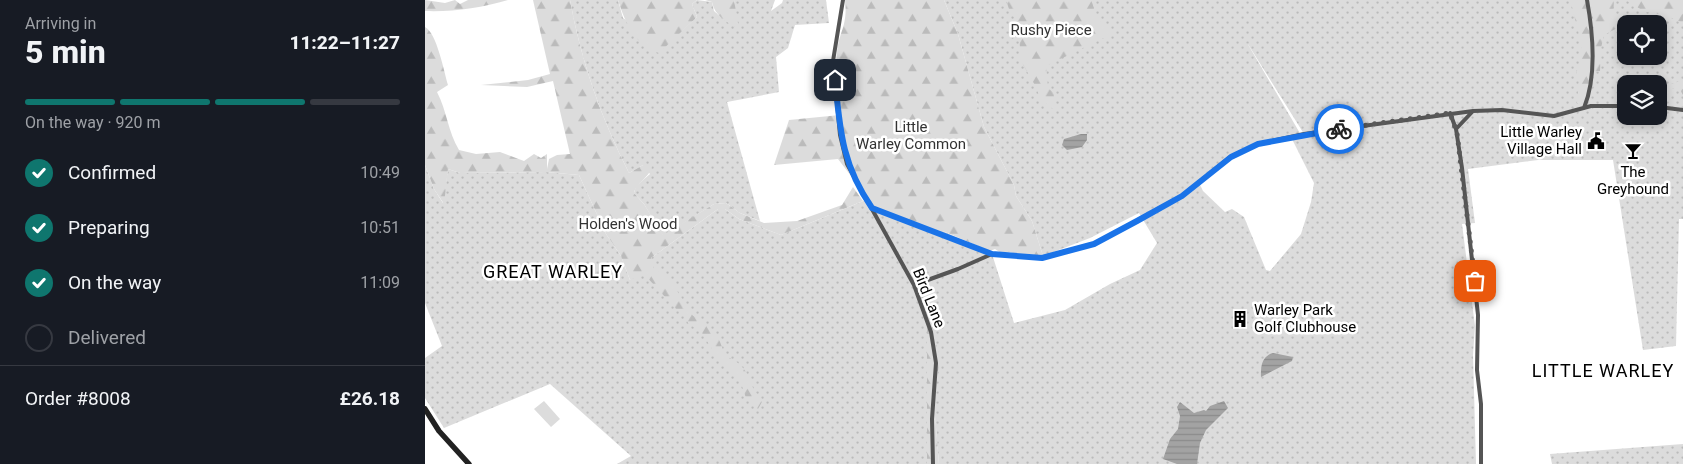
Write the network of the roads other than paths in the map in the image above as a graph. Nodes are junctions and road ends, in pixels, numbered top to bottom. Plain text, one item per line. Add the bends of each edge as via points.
1 (843, 0) edge
2 (1587, 0) edge
3 (1590, 95) junction
4 (1598, 105) junction
5 (1617, 106) edge
6 (1584, 108) junction
7 (1667, 108) edge
8 (1683, 110) edge
9 (1473, 111) junction
10 (1450, 113) junction
11 (1456, 129) junction
12 (872, 208) junction
13 (992, 254) junction
14 (914, 285) junction
15 (425, 409) edge
16 (469, 464) edge
17 (933, 464) edge
18 (1481, 464) edge

1 - 12 street, Bird Lane via 833,61 840,136 847,164
2 - 3 street via 1592,47
3 - 4 street
3 - 6 street
4 - 5 street
4 - 6 street
6 - 9 street via 1555,116 1502,110
7 - 8 street
9 - 10 street
9 - 11 street
10 - 11 street
10 - 13 street via 1304,134 1258,144 1231,157 1182,196 1094,244 1042,258
11 - 18 street via 1478,315
12 - 13 street
12 - 14 street, Bird Lane
13 - 14 street
14 - 17 street, Bird Lane via 935,345
15 - 16 main road via 439,431

